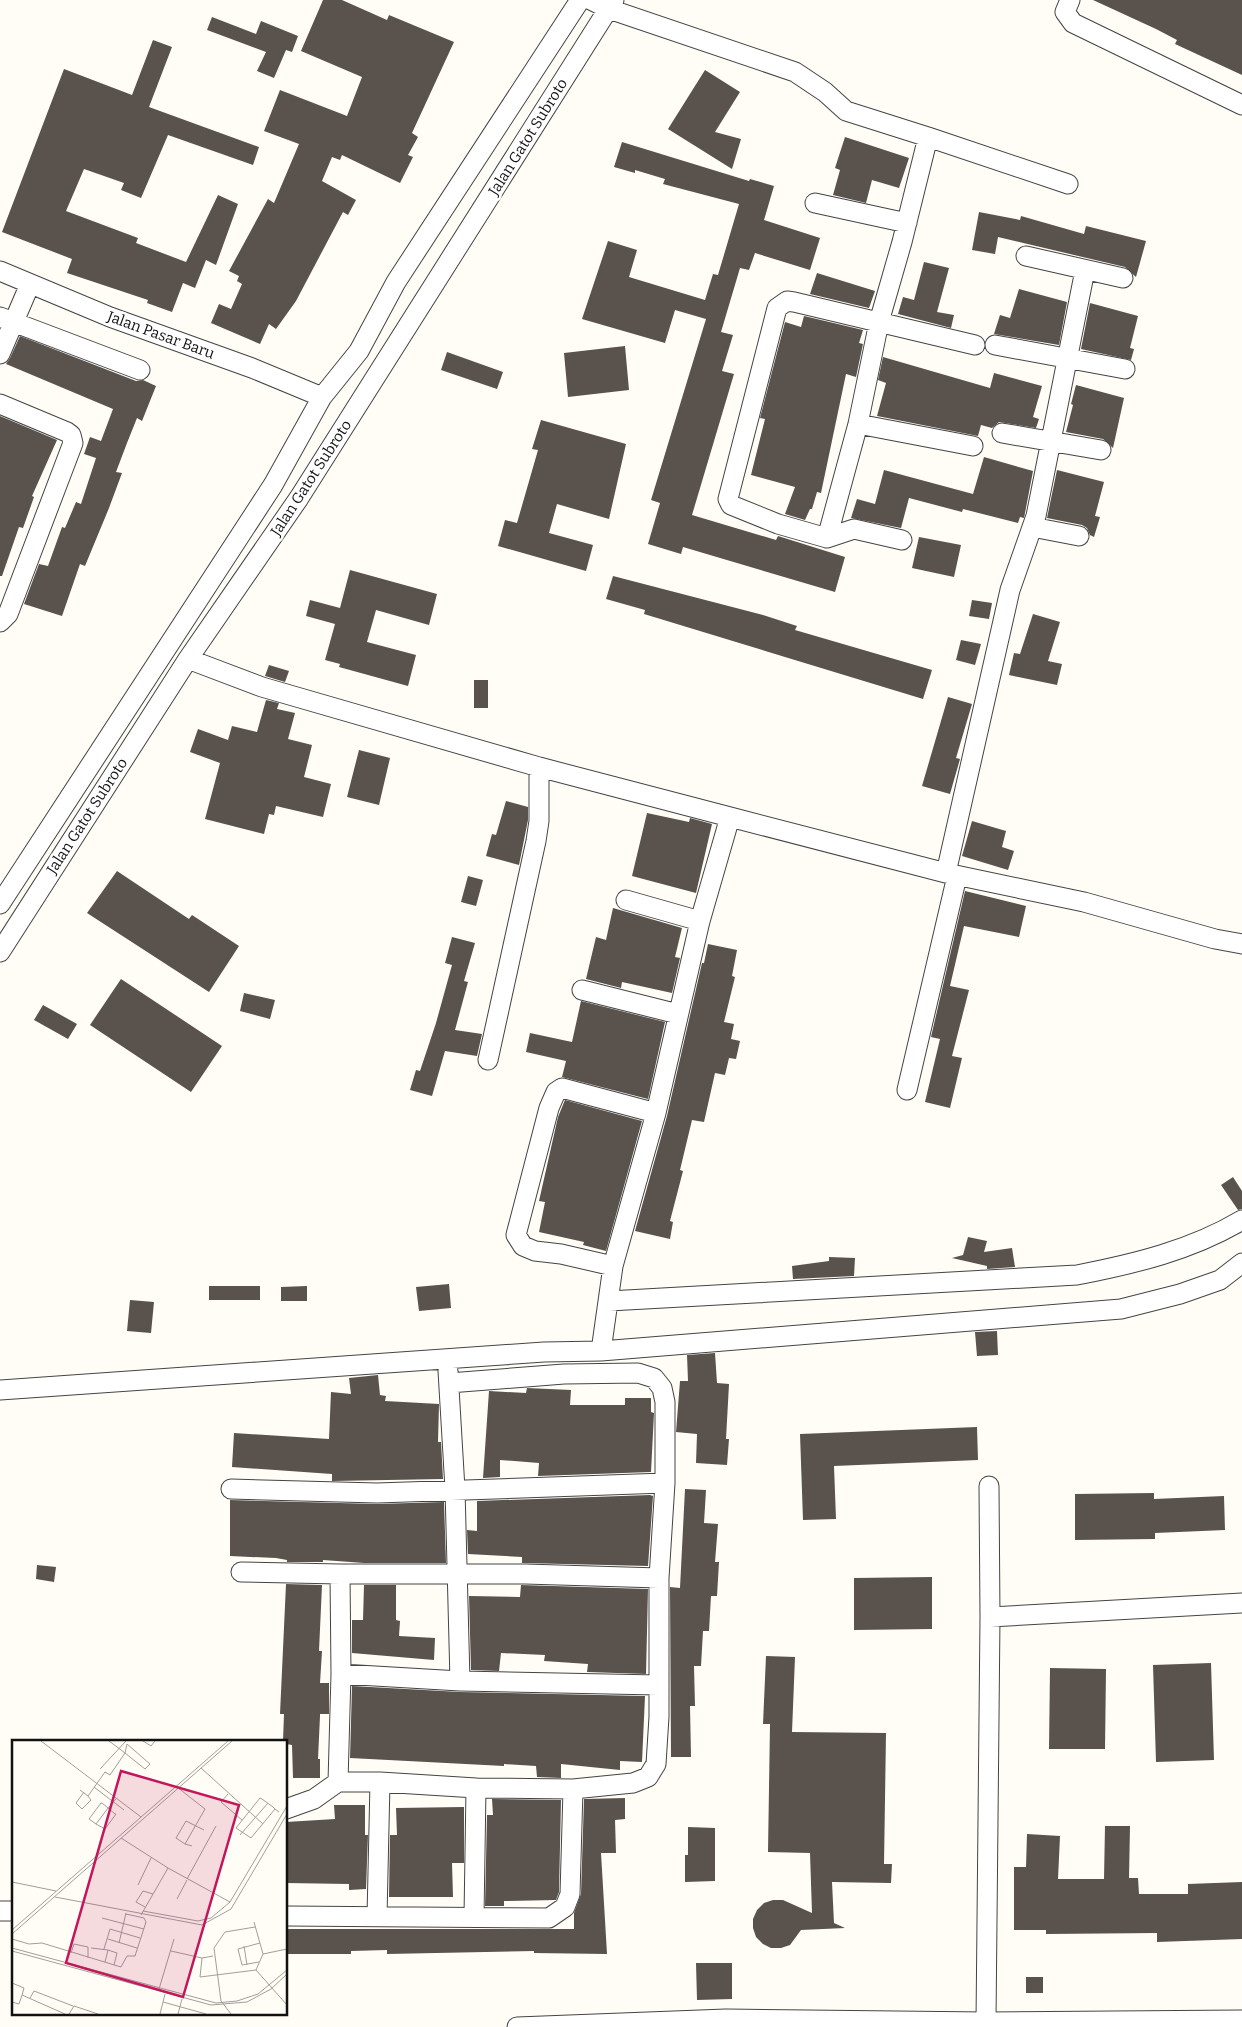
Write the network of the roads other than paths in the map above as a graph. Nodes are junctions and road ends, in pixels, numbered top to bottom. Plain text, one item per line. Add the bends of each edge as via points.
1 (580, 0) edge
2 (590, 0) edge
3 (1070, 0) edge
4 (612, 4) edge
5 (1242, 105) edge
6 (928, 137) junction
7 (1068, 184) dead end
8 (815, 203) dead end
9 (907, 223) junction
10 (1026, 256) dead end
11 (1085, 270) junction
12 (0, 271) edge
13 (1123, 278) dead end
14 (30, 284) junction
15 (6, 320) edge
16 (879, 322) junction
17 (975, 345) dead end
18 (995, 345) dead end
19 (0, 354) edge
20 (1067, 359) junction
21 (1125, 369) dead end
22 (140, 370) dead end
23 (322, 398) junction
24 (0, 404) edge
25 (858, 424) junction
26 (1002, 433) dead end
27 (1051, 441) junction
28 (973, 446) dead end
29 (1101, 450) dead end
30 (1032, 527) junction
31 (1079, 536) dead end
32 (827, 538) junction
33 (902, 540) dead end
34 (0, 622) edge
35 (188, 659) junction
36 (539, 767) junction
37 (730, 817) junction
38 (952, 874) junction
39 (626, 900) dead end
40 (0, 904) edge
41 (700, 920) junction
42 (1242, 944) edge
43 (0, 952) edge
44 (582, 990) dead end
45 (678, 1014) junction
46 (488, 1060) dead end
47 (907, 1090) dead end
48 (656, 1112) junction
49 (1242, 1220) edge
50 (1242, 1263) edge
51 (613, 1266) junction
52 (608, 1305) junction
53 (602, 1348) junction
54 (446, 1360) junction
55 (449, 1383) junction
56 (0, 1390) edge
57 (665, 1483) junction
58 (989, 1486) dead end
59 (231, 1489) dead end
60 (455, 1489) junction
61 (241, 1572) dead end
62 (340, 1574) junction
63 (458, 1575) junction
64 (659, 1578) junction
65 (1242, 1604) edge
66 (990, 1617) junction
67 (341, 1674) junction
68 (460, 1681) junction
69 (658, 1685) junction
70 (338, 1782) junction
71 (380, 1782) junction
72 (476, 1788) junction
73 (574, 1789) junction
74 (288, 1808) edge
75 (288, 1916) edge
76 (377, 1917) junction
77 (474, 1917) junction
78 (986, 2022) junction
79 (1235, 2022) edge
80 (862, 2024) edge
81 (1061, 2024) edge
82 (517, 2027) edge

1 - 23 street, Jalan Gatot Subroto via 396,282 359,351
2 - 4 street
3 - 5 street via 1065,12 1073,23
4 - 6 street via 796,72 826,92 846,111
4 - 35 street, Jalan Gatot Subroto via 304,490
6 - 7 street
6 - 9 street
8 - 9 street
9 - 16 street
10 - 11 street
11 - 13 street
11 - 20 street
12 - 14 street, Jalan Pasar Baru
14 - 15 street
14 - 23 street, Jalan Pasar Baru
15 - 19 street
15 - 22 street
16 - 17 street
16 - 25 street
16 - 32 street via 787,301 777,308 729,492 731,505 778,524
18 - 20 street
20 - 21 street
20 - 27 street
23 - 40 street, Jalan Gatot Subroto via 273,485
24 - 34 street via 67,432 73,444 8,614
25 - 28 street
25 - 32 street
26 - 27 street
27 - 29 street
27 - 30 street
30 - 31 street
30 - 38 street via 1010,590
32 - 33 street via 854,529
35 - 36 street via 262,687
35 - 43 street, Jalan Gatot Subroto
36 - 37 street
36 - 46 street via 536,841
37 - 38 street
37 - 41 street
38 - 42 street via 1084,902
38 - 47 street
39 - 41 street
41 - 45 street
44 - 45 street
45 - 48 street
48 - 51 street
48 - 51 street via 562,1088 550,1103 516,1235 518,1241 535,1251
49 - 52 street via 1173,1252 1077,1275
50 - 53 street via 1212,1283 1121,1309
51 - 52 street
52 - 53 street
53 - 54 street
54 - 55 street
54 - 56 street
55 - 57 street via 564,1374 647,1374 662,1388 666,1402
55 - 60 street
57 - 60 street
57 - 64 street
58 - 66 street
59 - 60 street via 377,1493
60 - 63 street
61 - 62 street
62 - 63 street
62 - 67 street
63 - 64 street
63 - 68 street
64 - 69 street
65 - 66 street
66 - 78 street
67 - 68 street
67 - 70 street
68 - 69 street
69 - 73 street via 658,1753 648,1777 633,1783
70 - 71 street
70 - 74 street via 314,1799
71 - 72 street
71 - 76 street
72 - 73 street
72 - 77 street
73 - 77 street via 572,1881 565,1907 549,1918
75 - 76 street
76 - 77 street
78 - 80 street
78 - 81 street
79 - 81 street
80 - 82 street via 726,2019

